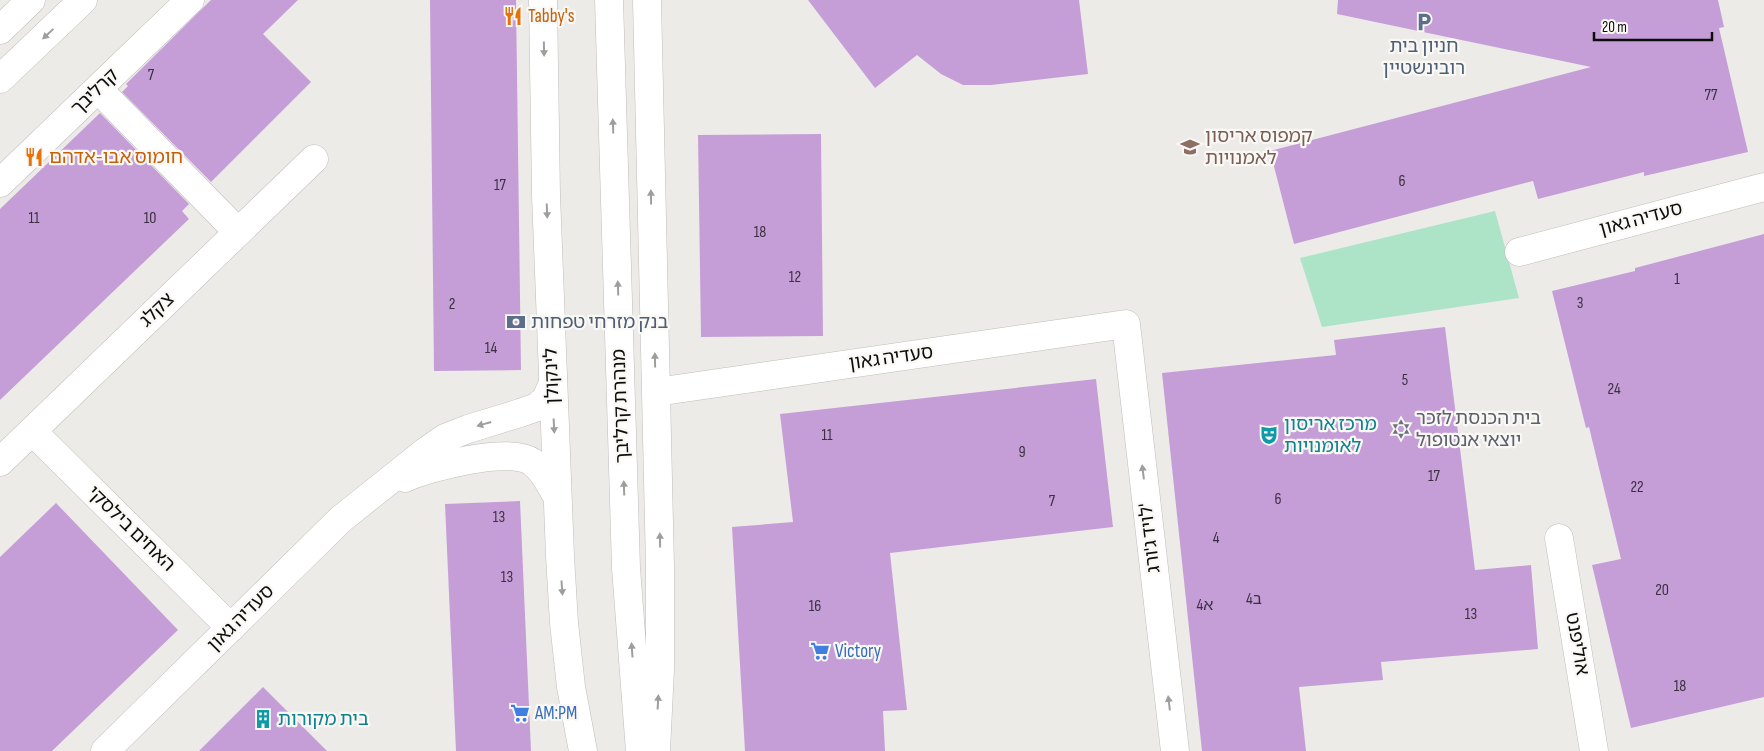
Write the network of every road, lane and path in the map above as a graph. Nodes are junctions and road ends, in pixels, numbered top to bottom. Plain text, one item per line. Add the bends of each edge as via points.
1 (31, 0) edge
2 (83, 0) edge
3 (190, 0) edge
4 (543, 0) edge
5 (609, 0) edge
6 (646, 0) edge
7 (0, 30) edge
8 (0, 79) edge
9 (98, 89) junction
10 (314, 159) dead end
11 (0, 184) edge
12 (1764, 187) edge
13 (238, 232) junction
14 (1519, 252) dead end
15 (1126, 324) joint
16 (552, 384) junction
17 (656, 392) junction
18 (32, 431) junction
19 (0, 462) edge
20 (381, 489) junction
21 (558, 498) junction
22 (1559, 538) dead end
23 (231, 628) junction
24 (105, 751) edge
25 (583, 751) edge
26 (640, 751) edge
27 (656, 751) edge
28 (1175, 751) edge
29 (1594, 751) edge

1 - 7 street
2 -> 8 street
3 - 9 street, קרליבך
4 -> 16 street, לינקולן
26 -> 5 street, מנהרת קרליבך via 626,568
17 -> 6 street
9 - 11 street, קרליבך
9 - 13 street
10 - 13 street, צקלג
12 - 14 street, סעדיה גאון
13 - 18 street, צקלג
15 - 17 street, סעדיה גאון
28 -> 15 street, לויד ג'ורג'
16 -> 20 street, סעדיה גאון via 546,399 536,407 445,438
16 -> 21 street, לינקולן
27 -> 17 street via 660,669
18 - 19 street, צקלג
18 - 23 street, האחים בילסקי
20 - 21 street, סעדיה גאון via 441,465 509,456 524,458 538,466
20 - 23 street, סעדיה גאון via 341,519
21 -> 25 street, לינקולן via 564,623
22 - 29 street, אוליפנט
23 - 24 street, סעדיה גאון

